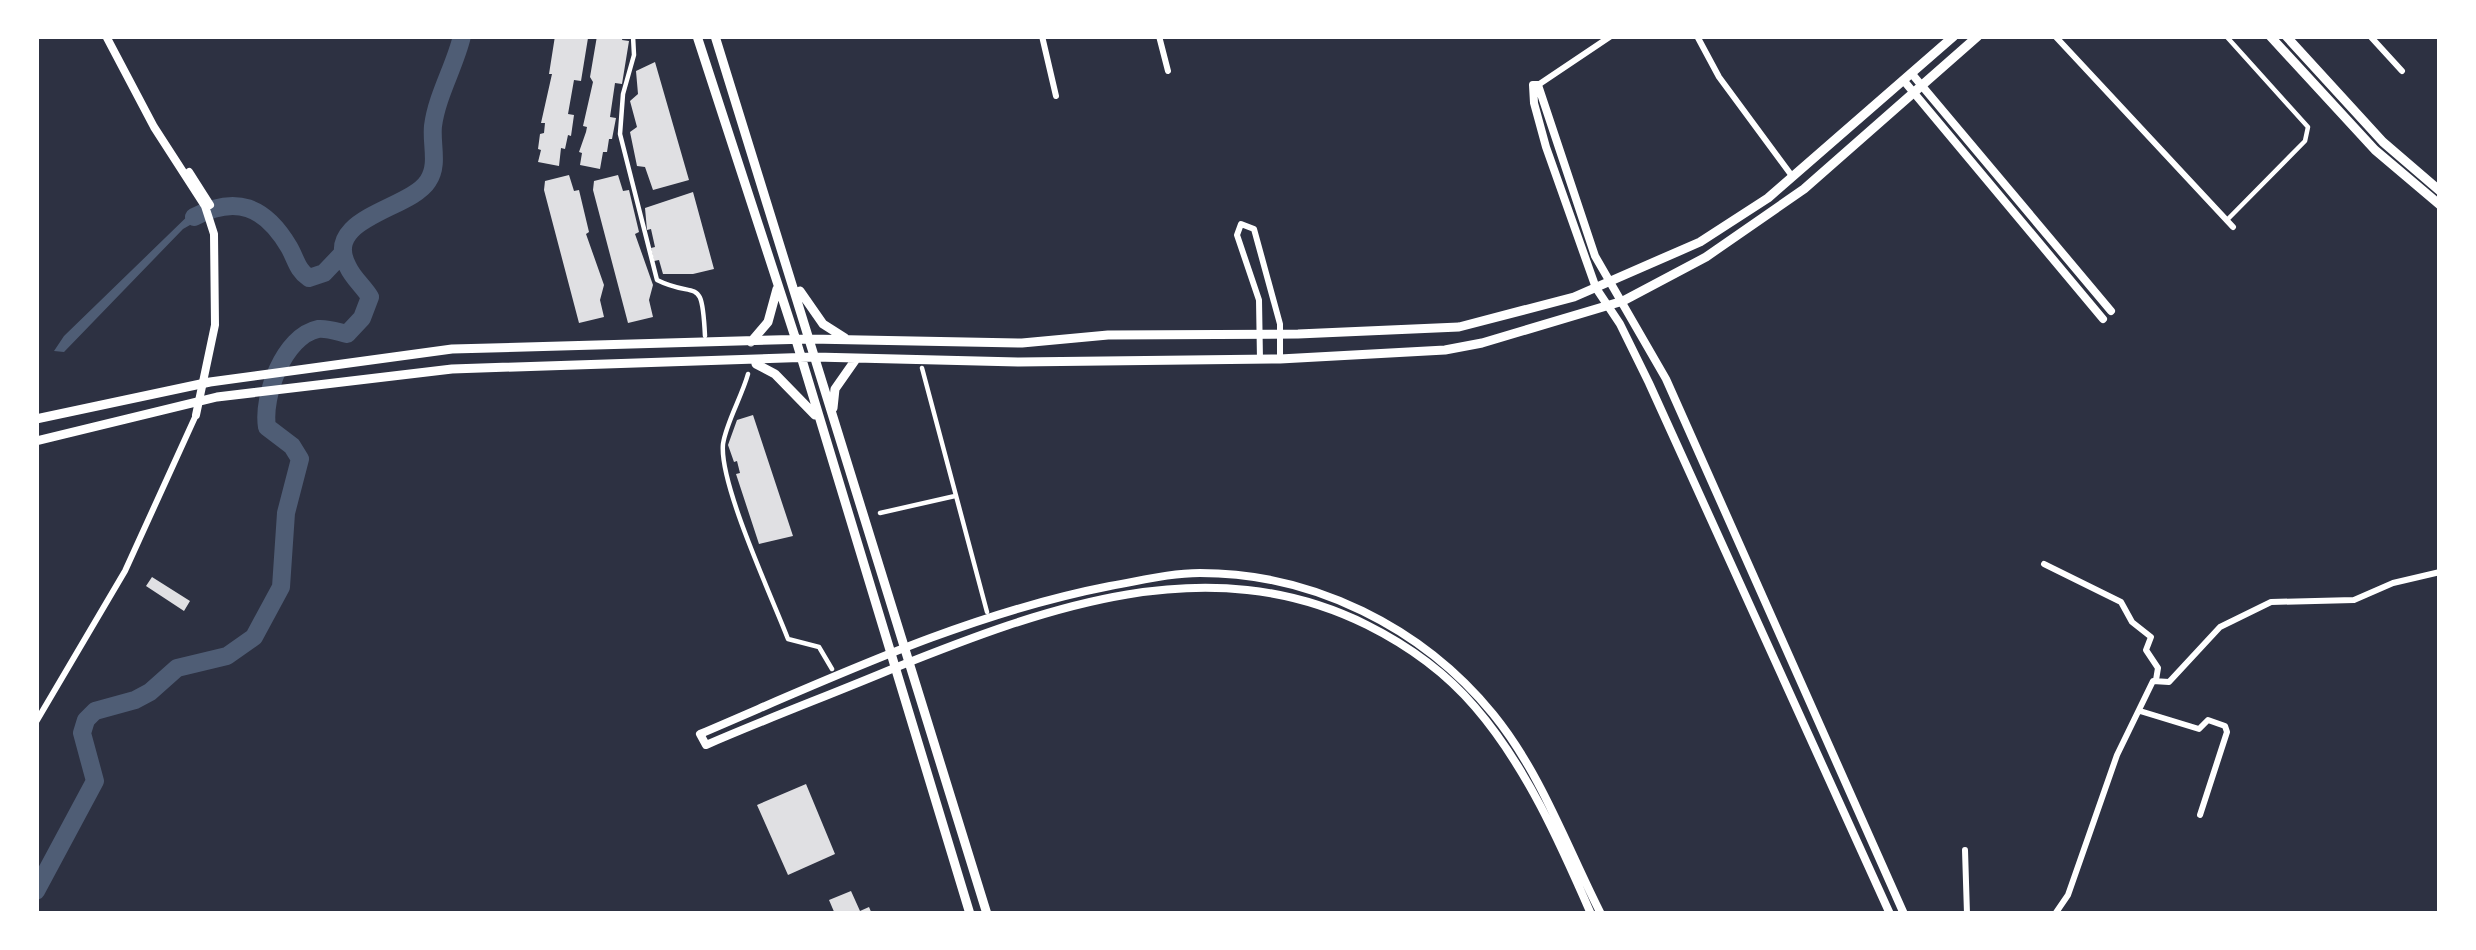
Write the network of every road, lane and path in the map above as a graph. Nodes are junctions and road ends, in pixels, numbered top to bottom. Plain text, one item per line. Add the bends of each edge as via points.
1 (108, 36) edge
2 (633, 36) edge
3 (697, 36) edge
4 (715, 36) edge
5 (1042, 36) edge
6 (1159, 36) edge
7 (1611, 36) edge
8 (1697, 36) edge
9 (1954, 36) edge
10 (1978, 36) edge
11 (2055, 36) edge
12 (2226, 36) edge
13 (2270, 36) edge
14 (2286, 36) edge
15 (2371, 36) edge
16 (1597, 40) edge
17 (1168, 71) dead end
18 (2402, 71) dead end
19 (1908, 78) junction
20 (1538, 85) junction
21 (1918, 89) junction
22 (1056, 96) dead end
23 (1814, 158) junction
24 (1827, 170) junction
25 (1790, 179) junction
26 (2440, 191) edge
27 (1798, 194) junction
28 (2440, 205) edge
29 (2230, 224) joint
30 (792, 278) junction
31 (1609, 282) junction
32 (777, 284) junction
33 (1596, 288) junction
34 (1623, 302) junction
35 (1610, 306) junction
36 (2107, 315) dead end
37 (1261, 333) junction
38 (1181, 334) junction
39 (1281, 334) junction
40 (705, 336) dead end
41 (810, 339) junction
42 (796, 340) junction
43 (850, 340) junction
44 (748, 344) junction
45 (815, 357) junction
46 (800, 359) junction
47 (856, 359) junction
48 (1180, 359) junction
49 (1280, 359) junction
50 (1260, 360) junction
51 (746, 368) junction
52 (922, 368) dead end
53 (207, 383) junction
54 (201, 406) junction
55 (833, 413) junction
56 (36, 419) edge
57 (819, 422) junction
58 (36, 441) edge
59 (955, 496) junction
60 (880, 513) dead end
61 (2044, 564) dead end
62 (2440, 572) edge
63 (987, 612) dead end
64 (906, 646) junction
65 (890, 653) junction
66 (910, 662) junction
67 (895, 668) junction
68 (832, 670) dead end
69 (2156, 680) junction
70 (2139, 710) junction
71 (36, 722) edge
72 (2200, 815) dead end
73 (1965, 850) dead end
74 (970, 914) edge
75 (987, 914) edge
76 (1591, 914) edge
77 (1601, 914) edge
78 (1890, 914) edge
79 (1904, 914) edge
80 (1967, 914) edge
81 (2055, 914) edge

1 - 53 main road via 212,217 221,281
2 - 40 street via 620,134 657,280 697,292
3 - 32 main road
4 - 30 main road
5 - 22 street
6 - 17 street
7 - 16 street
8 - 25 street
9 - 19 main road
10 - 21 main road
11 - 29 street
12 - 29 street via 2308,127 2305,141
13 - 28 main road via 2375,150
14 - 26 main road
15 - 18 street
16 - 20 street
19 - 21 main road
19 - 23 main road
20 - 31 main road
20 - 33 main road via 1534,104
21 - 24 main road
21 - 36 main road
23 - 24 main road
23 - 25 main road
24 - 27 main road
25 - 27 main road
25 - 31 main road via 1700,242
27 - 34 main road
30 - 41 main road
30 - 43 main road via 823,325
31 - 33 main road
31 - 34 main road
32 - 42 main road
32 - 44 main road via 768,322
33 - 35 main road
33 - 39 main road via 1459,327
34 - 35 main road
34 - 79 main road via 1666,379
35 - 49 main road via 1463,347
35 - 78 main road
37 - 38 main road
37 - 39 main road
37 - 39 street via 1240,224 1254,230
37 - 50 street
38 - 43 main road via 1022,343
38 - 48 main road
39 - 49 street
41 - 42 main road
41 - 43 main road
41 - 45 main road
42 - 44 main road
42 - 46 main road
44 - 53 main road via 452,350
45 - 46 main road
45 - 47 main road
45 - 55 main road
46 - 51 main road
46 - 57 main road
47 - 48 main road
47 - 55 main road via 835,388
48 - 50 main road
49 - 50 main road
51 - 54 main road via 452,369 252,392
51 - 57 main road via 775,374
51 - 68 street via 724,457 788,638 819,647
52 - 59 street
53 - 54 main road
53 - 56 main road
54 - 58 main road
54 - 71 street via 125,571
55 - 64 main road
57 - 65 main road
59 - 60 street
59 - 63 street
61 - 69 street via 2121,602 2151,638 2146,650
62 - 69 street via 2354,600 2271,602 2220,627 2169,682
64 - 65 main road
64 - 66 main road
64 - 77 main road via 1027,606 1168,575 1260,578 1331,597 1410,638 1493,713 1531,770
65 - 67 main road
65 - 67 main road via 700,734 706,745
66 - 67 main road
66 - 75 main road
66 - 76 main road via 1035,616 1156,588 1243,588 1332,610 1390,637 1471,702 1526,781
67 - 74 main road
69 - 70 street
70 - 72 street via 2197,728 2208,720 2225,726
70 - 81 street
73 - 80 street

